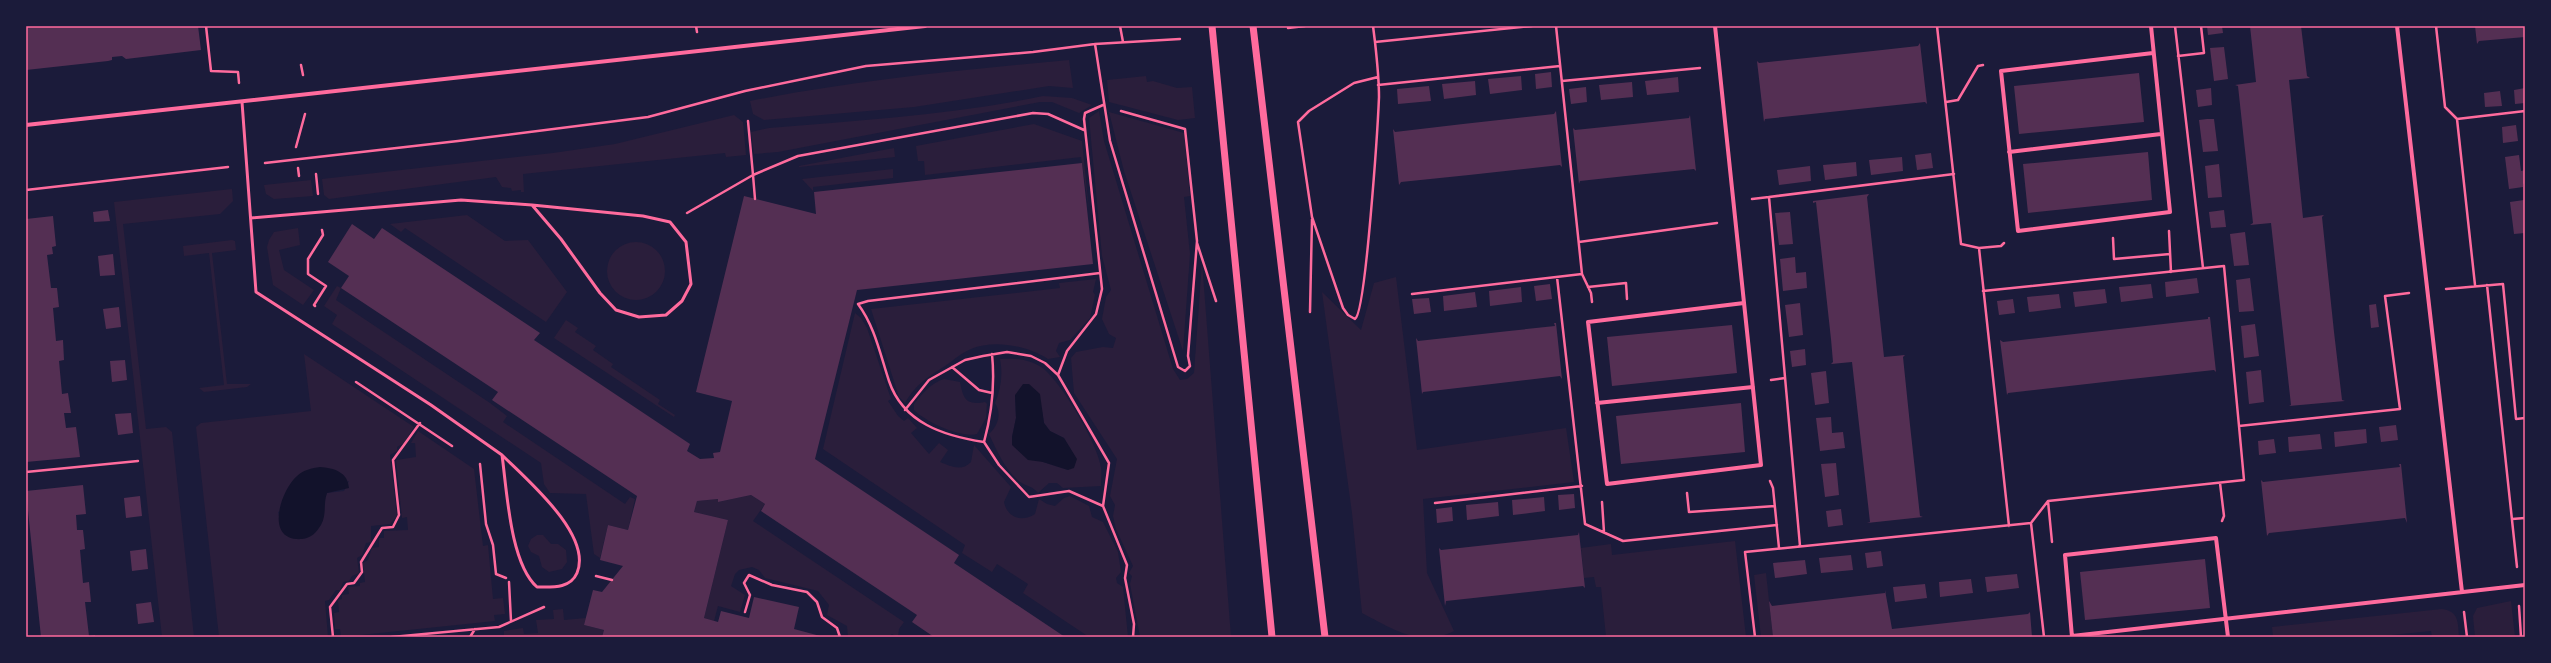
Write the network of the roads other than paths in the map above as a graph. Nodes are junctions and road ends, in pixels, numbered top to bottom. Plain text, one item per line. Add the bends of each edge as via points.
1 (925, 26) edge
2 (1212, 26) edge
3 (1252, 26) edge
4 (1715, 26) edge
5 (2151, 26) edge
6 (2397, 26) edge
7 (2153, 53) junction
8 (242, 102) junction
9 (26, 125) edge
10 (2161, 134) junction
11 (2010, 152) junction
12 (532, 205) junction
13 (250, 218) junction
14 (1744, 303) junction
15 (1753, 387) junction
16 (1598, 403) junction
17 (502, 455) junction
18 (2525, 585) edge
19 (2462, 592) junction
20 (2226, 619) junction
21 (2072, 636) edge
22 (1272, 637) edge
23 (1325, 637) edge
24 (2228, 637) edge

1 - 8 street
2 - 22 street
3 - 23 street
4 - 14 street
5 - 7 street
6 - 19 street
7 - 10 street
7 - 11 street via 2001,71
8 - 9 street
8 - 13 lane
10 - 11 street
10 - 11 street via 2170,212 2018,231
12 - 12 lane via 643,216 670,222 686,242 691,284 682,302 666,315 639,317 616,310
12 - 13 lane via 461,200
13 - 17 lane via 256,292 431,405
14 - 15 street
14 - 16 street via 1588,322
15 - 16 street
15 - 16 street via 1761,465 1607,484
17 - 17 lane via 548,501 575,537 580,554 580,566 574,579 560,586 537,586 528,579 517,552
18 - 19 street
19 - 20 street
20 - 21 street
20 - 21 street via 2216,538 2065,555
20 - 24 street

